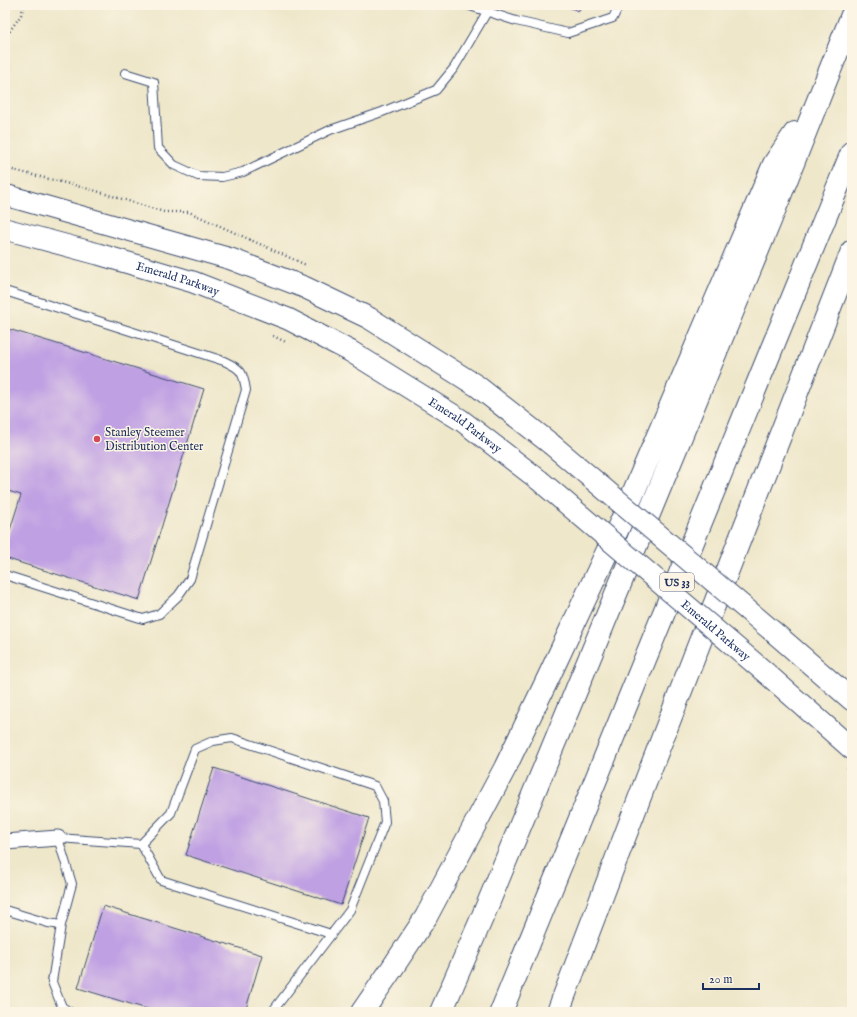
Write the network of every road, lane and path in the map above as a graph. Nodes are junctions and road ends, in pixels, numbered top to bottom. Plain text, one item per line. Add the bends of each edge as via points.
1 (24, 5) edge
2 (467, 5) edge
3 (619, 5) edge
4 (487, 12) junction
5 (852, 15) edge
6 (5, 38) edge
7 (125, 73) dead end
8 (818, 99) junction
9 (852, 152) edge
10 (5, 195) edge
11 (5, 229) edge
12 (852, 251) edge
13 (5, 291) edge
14 (268, 334) dead end
15 (288, 343) dead end
16 (5, 575) edge
17 (852, 700) edge
18 (852, 749) edge
19 (58, 838) junction
20 (5, 842) edge
21 (141, 844) junction
22 (5, 910) edge
23 (61, 925) junction
24 (331, 934) junction
25 (70, 1012) edge
26 (272, 1012) edge
27 (362, 1012) edge
28 (441, 1012) edge
29 (501, 1012) edge
30 (558, 1012) edge

1 - 6 path via 21,15
2 - 4 lane
3 - 4 lane via 613,18 568,33
4 - 7 lane via 454,68 436,90 330,130 243,172 222,177 198,176 174,165 158,148 154,82
5 - 8 highway
8 - 27 highway via 774,164 620,524 505,768 426,917
8 - 28 highway via 770,221
9 - 29 highway, US 33
10 - 17 main road, bridge via 231,259 304,287 369,318 477,386 551,444
11 - 18 main road, Emerald Parkway, bridge via 193,282 288,319 350,351 462,420 539,480
12 - 30 highway
13 - 16 lane via 224,361 237,367 244,377 246,390 190,579 160,614 143,619
14 - 15 path
19 - 20 street
19 - 21 lane
19 - 23 lane via 72,884
21 - 24 lane via 161,880
21 - 24 lane via 171,813 195,749 213,741 232,738 375,786 383,801 385,822 350,910
22 - 23 lane
23 - 25 lane via 52,982 62,1007
24 - 26 lane

